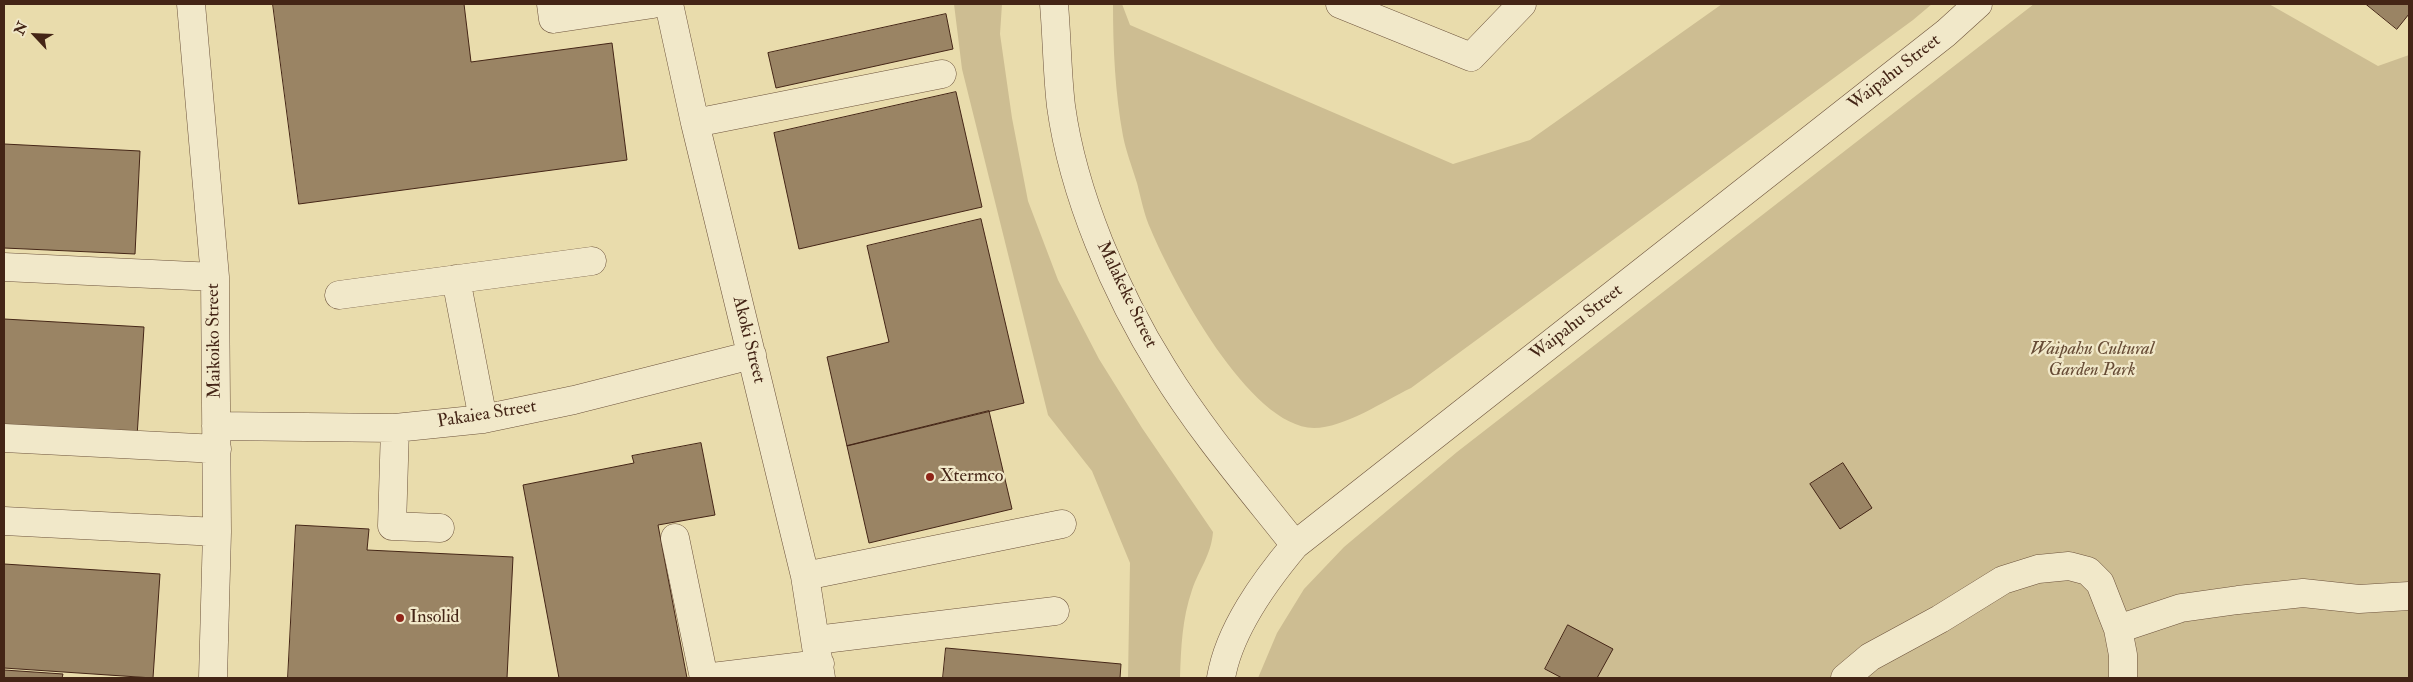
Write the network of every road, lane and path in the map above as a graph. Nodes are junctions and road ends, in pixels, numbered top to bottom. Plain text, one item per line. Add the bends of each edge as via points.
1 (191, 4) edge
2 (551, 4) edge
3 (653, 4) edge
4 (669, 4) edge
5 (1054, 4) edge
6 (1340, 4) edge
7 (1522, 4) edge
8 (1978, 4) edge
9 (942, 74) dead end
10 (695, 123) junction
11 (592, 261) dead end
12 (4, 267) edge
13 (214, 276) junction
14 (456, 279) junction
15 (340, 296) dead end
16 (752, 355) junction
17 (483, 419) junction
18 (395, 428) junction
19 (4, 438) edge
20 (216, 438) junction
21 (4, 521) edge
22 (1062, 524) dead end
23 (440, 528) dead end
24 (217, 532) junction
25 (674, 538) dead end
26 (1295, 545) junction
27 (805, 576) junction
28 (2409, 596) edge
29 (1055, 611) dead end
30 (2118, 629) junction
31 (819, 660) edge
32 (214, 678) edge
33 (1221, 678) edge
34 (1845, 678) edge
35 (2123, 678) edge

1 - 13 street, Maikoiko Street
2 - 3 street via 553,19
4 - 10 street, Akoki Street
5 - 26 street, Malakeke Street via 1061,107 1079,187 1108,265 1163,370 1204,430
6 - 7 street via 1471,57
8 - 26 street, Waipahu Street via 1946,33
9 - 10 street
10 - 16 street, Akoki Street
11 - 14 street
12 - 13 street
13 - 20 street, Maikoiko Street
14 - 15 street
14 - 17 street
16 - 17 street, Pakaiea Street
16 - 27 street, Akoki Street
17 - 18 street, Pakaiea Street
18 - 20 street, Pakaiea Street
18 - 23 street via 392,526
19 - 20 street, Pakaiea Street
20 - 24 street, Maikoiko Street
21 - 24 street
22 - 27 street
24 - 32 street, Maikoiko Street
25 - 31 street via 704,678
26 - 33 street, Waipahu Street via 1265,581 1239,627
27 - 31 street, Akoki Street
28 - 30 street via 2358,599 2303,593 2238,600 2181,608
29 - 31 street
30 - 34 street via 2100,583 2088,572 2068,566 2038,569 2003,580 1870,657
30 - 35 street

